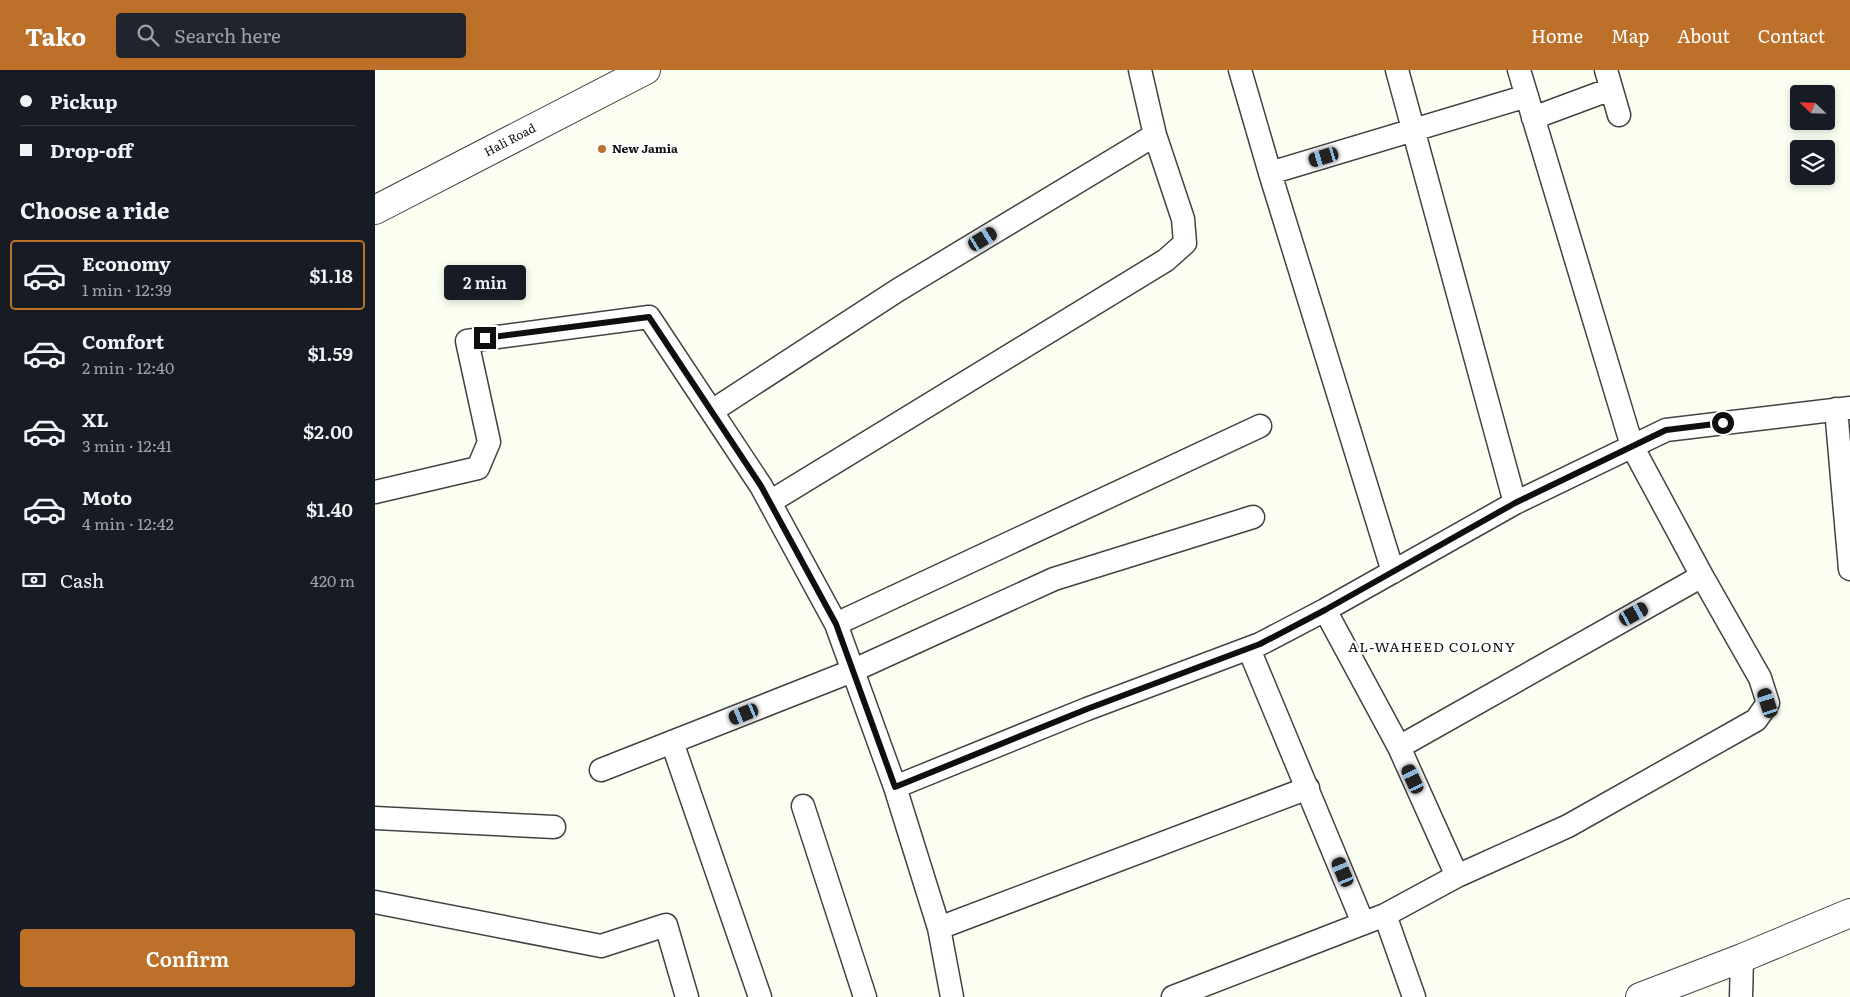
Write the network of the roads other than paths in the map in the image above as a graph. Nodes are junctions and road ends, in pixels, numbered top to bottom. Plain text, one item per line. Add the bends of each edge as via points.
1 (646, 70) edge
2 (1140, 70) edge
3 (1240, 70) edge
4 (1397, 70) edge
5 (1519, 70) edge
6 (1608, 80) edge
7 (1527, 96) junction
8 (1619, 115) dead end
9 (1533, 118) junction
10 (1415, 130) junction
11 (1155, 136) junction
12 (1270, 173) junction
13 (375, 210) edge
14 (1843, 409) edge
15 (712, 410) junction
16 (1260, 426) dead end
17 (1632, 446) junction
18 (375, 492) edge
19 (770, 502) junction
20 (1515, 503) junction
21 (1253, 517) dead end
22 (1850, 569) edge
23 (1393, 572) junction
24 (1702, 576) junction
25 (1325, 610) junction
26 (836, 624) junction
27 (1249, 649) junction
28 (852, 670) junction
29 (672, 742) junction
30 (1399, 747) junction
31 (601, 770) dead end
32 (895, 787) junction
33 (1308, 788) junction
34 (803, 806) dead end
35 (375, 818) edge
36 (554, 827) dead end
37 (1457, 876) junction
38 (375, 902) edge
39 (1850, 913) edge
40 (1385, 915) junction
41 (1363, 923) junction
42 (939, 928) junction
43 (1741, 958) junction
44 (687, 997) edge
45 (760, 997) edge
46 (865, 997) edge
47 (952, 997) edge
48 (1173, 997) edge
49 (1414, 997) edge
50 (1640, 997) edge
51 (1741, 997) edge

1 - 13 street, Hali Road
2 - 11 street
3 - 12 street
4 - 10 street
5 - 7 street
6 - 8 street
6 - 9 street
7 - 9 street
7 - 10 street
9 - 17 street
10 - 12 street
10 - 20 street
11 - 15 street via 898,290
11 - 19 street via 1183,218 1185,243 1166,260
12 - 23 street
14 - 17 street via 1666,430
14 - 22 street
15 - 18 street via 649,317 467,341 489,442 478,468
15 - 19 street
16 - 26 street
17 - 20 street
17 - 24 street
19 - 26 street
20 - 23 street
21 - 28 street via 1054,579
23 - 25 street
24 - 30 street
24 - 37 street via 1760,678 1768,703 1756,720 1568,826
25 - 27 street
25 - 30 street
26 - 28 street
27 - 32 street via 1087,709
27 - 33 street
28 - 29 street
28 - 32 street
29 - 31 street
29 - 45 street
30 - 37 street
32 - 42 street
33 - 41 street
33 - 42 street
34 - 46 street
35 - 36 street
37 - 40 street
38 - 44 street via 601,946 667,925
39 - 43 street
40 - 41 street
40 - 49 street
41 - 48 street
42 - 47 street
43 - 50 street
43 - 51 street

